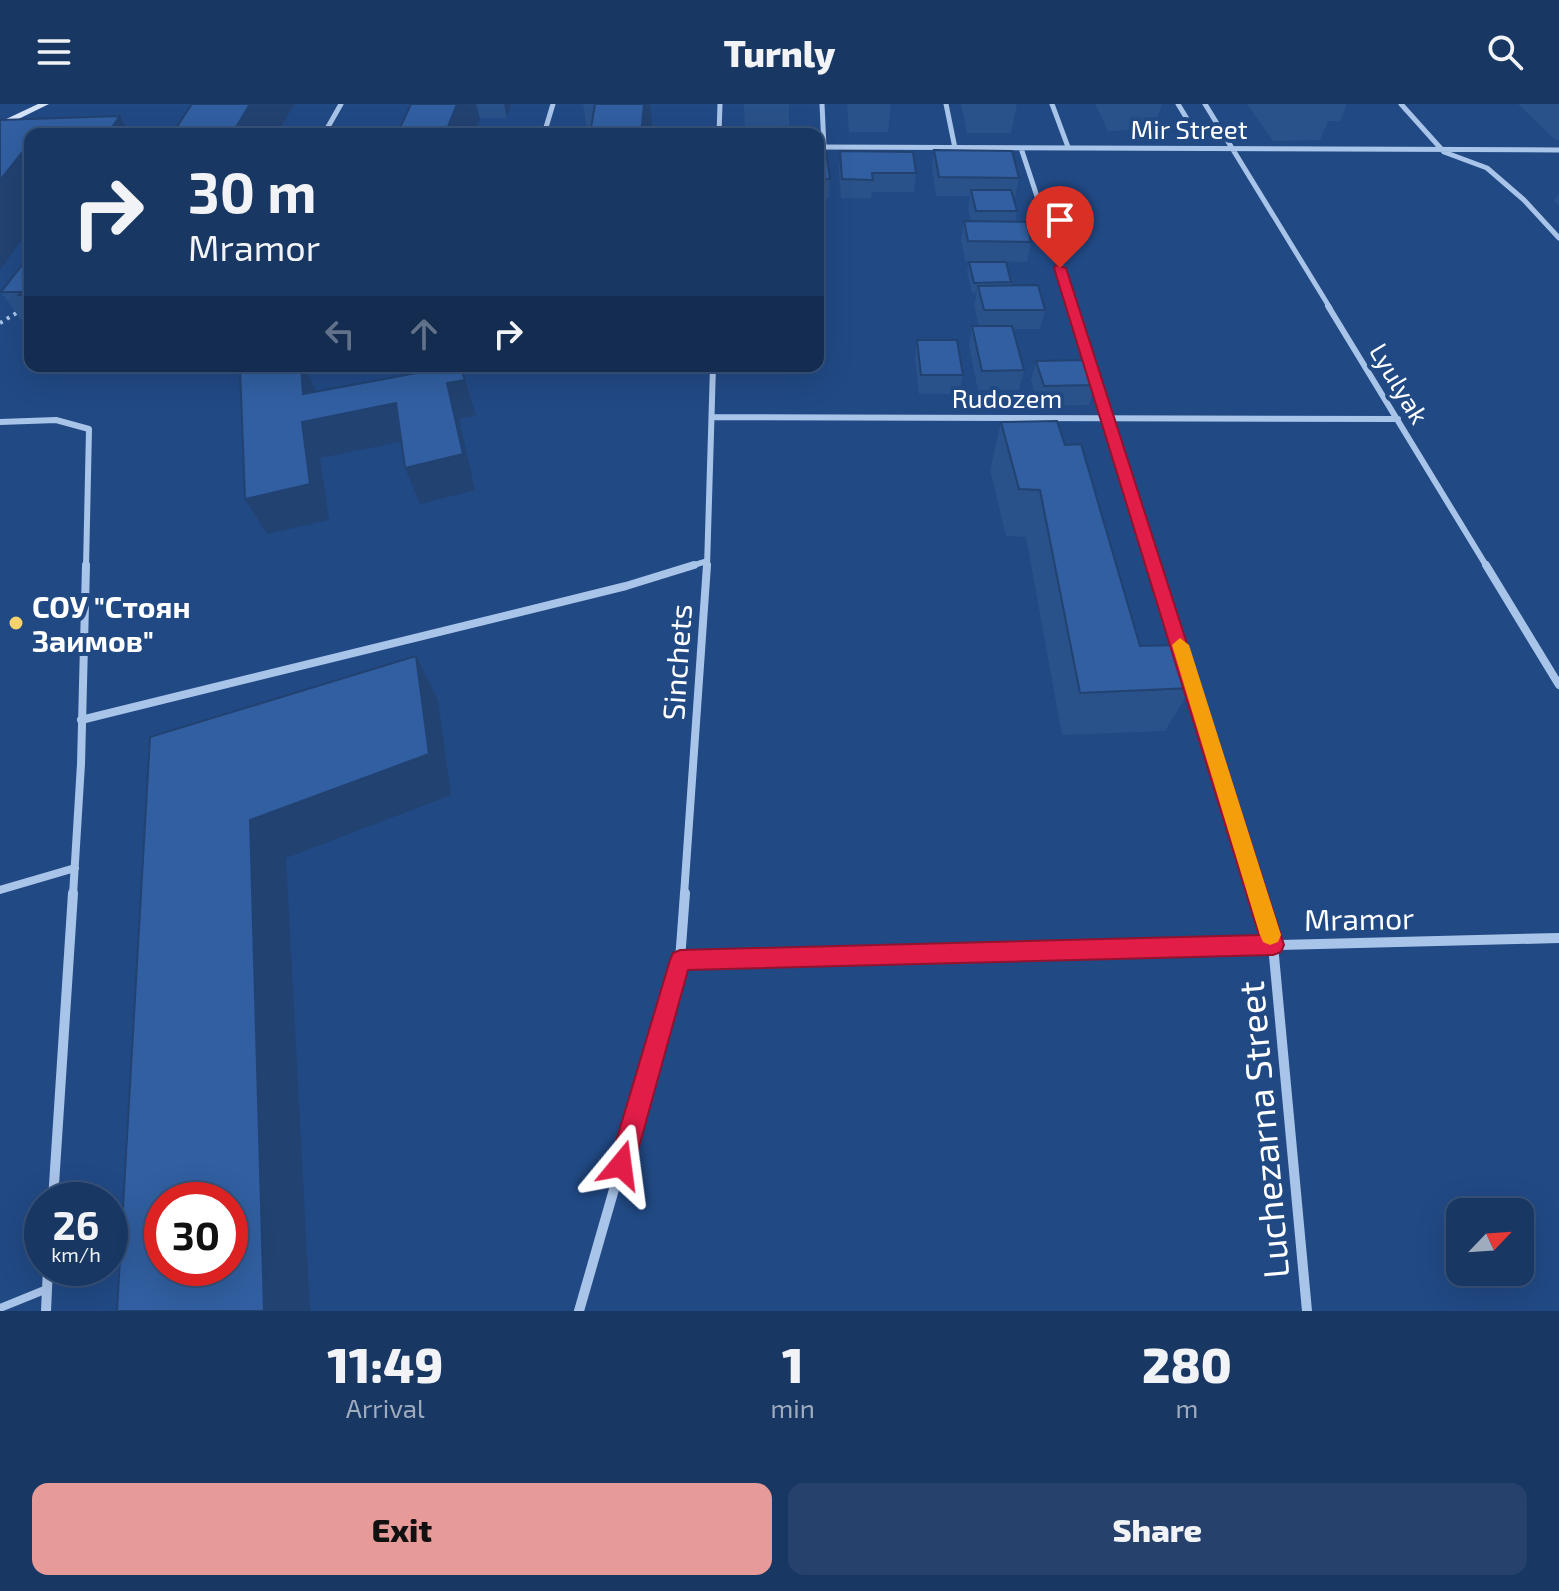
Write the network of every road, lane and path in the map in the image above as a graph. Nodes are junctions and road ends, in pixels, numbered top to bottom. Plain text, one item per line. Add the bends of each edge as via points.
1 (45, 104) edge
2 (341, 104) edge
3 (553, 104) edge
4 (720, 104) edge
5 (822, 104) edge
6 (946, 104) edge
7 (1052, 104) edge
8 (1178, 104) edge
9 (1205, 104) edge
10 (1401, 104) edge
11 (0, 125) edge
12 (327, 128) edge
13 (546, 128) edge
14 (719, 128) edge
15 (821, 128) edge
16 (1198, 137) dead end
17 (824, 147) edge
18 (1068, 147) junction
19 (955, 148) junction
20 (1021, 148) junction
21 (1232, 148) junction
22 (1559, 150) edge
23 (1444, 152) junction
24 (1559, 238) edge
25 (24, 309) edge
26 (0, 323) edge
27 (713, 372) edge
28 (712, 417) junction
29 (1110, 417) junction
30 (1398, 419) junction
31 (0, 422) edge
32 (707, 561) junction
33 (1559, 685) edge
34 (81, 720) junction
35 (75, 868) junction
36 (0, 890) edge
37 (1559, 938) edge
38 (1273, 945) junction
39 (680, 960) junction
40 (54, 1182) edge
41 (47, 1286) edge
42 (47, 1289) junction
43 (0, 1308) edge
44 (46, 1311) edge
45 (579, 1311) edge
46 (1307, 1311) edge

1 - 11 street
2 - 12 street
3 - 13 street
4 - 14 street
5 - 15 street
6 - 19 street
7 - 18 street
8 - 16 street
9 - 21 street, Lyulyak
10 - 23 street
17 - 19 street, Mir Street
18 - 20 street, Mir Street
18 - 21 street, Mir Street
19 - 20 street, Mir Street
20 - 29 street, Luchezarna Street
21 - 23 street, Mir Street
21 - 30 street, Lyulyak
22 - 23 street, Mir Street
23 - 24 street via 1487,168
25 - 26 path
27 - 28 street, Sinchets
28 - 29 street, Rudozem
28 - 32 street, Sinchets
29 - 30 street, Rudozem
29 - 38 street, Luchezarna Street
30 - 33 street, Lyulyak
31 - 34 street via 56,420 89,429
32 - 34 street via 626,586
32 - 39 street, Sinchets
34 - 35 street
35 - 36 street
35 - 40 street
37 - 38 street, Mramor
38 - 39 street, Mramor
38 - 46 street, Luchezarna Street
39 - 45 street, Sinchets
41 - 42 street
42 - 43 lane
42 - 44 street

